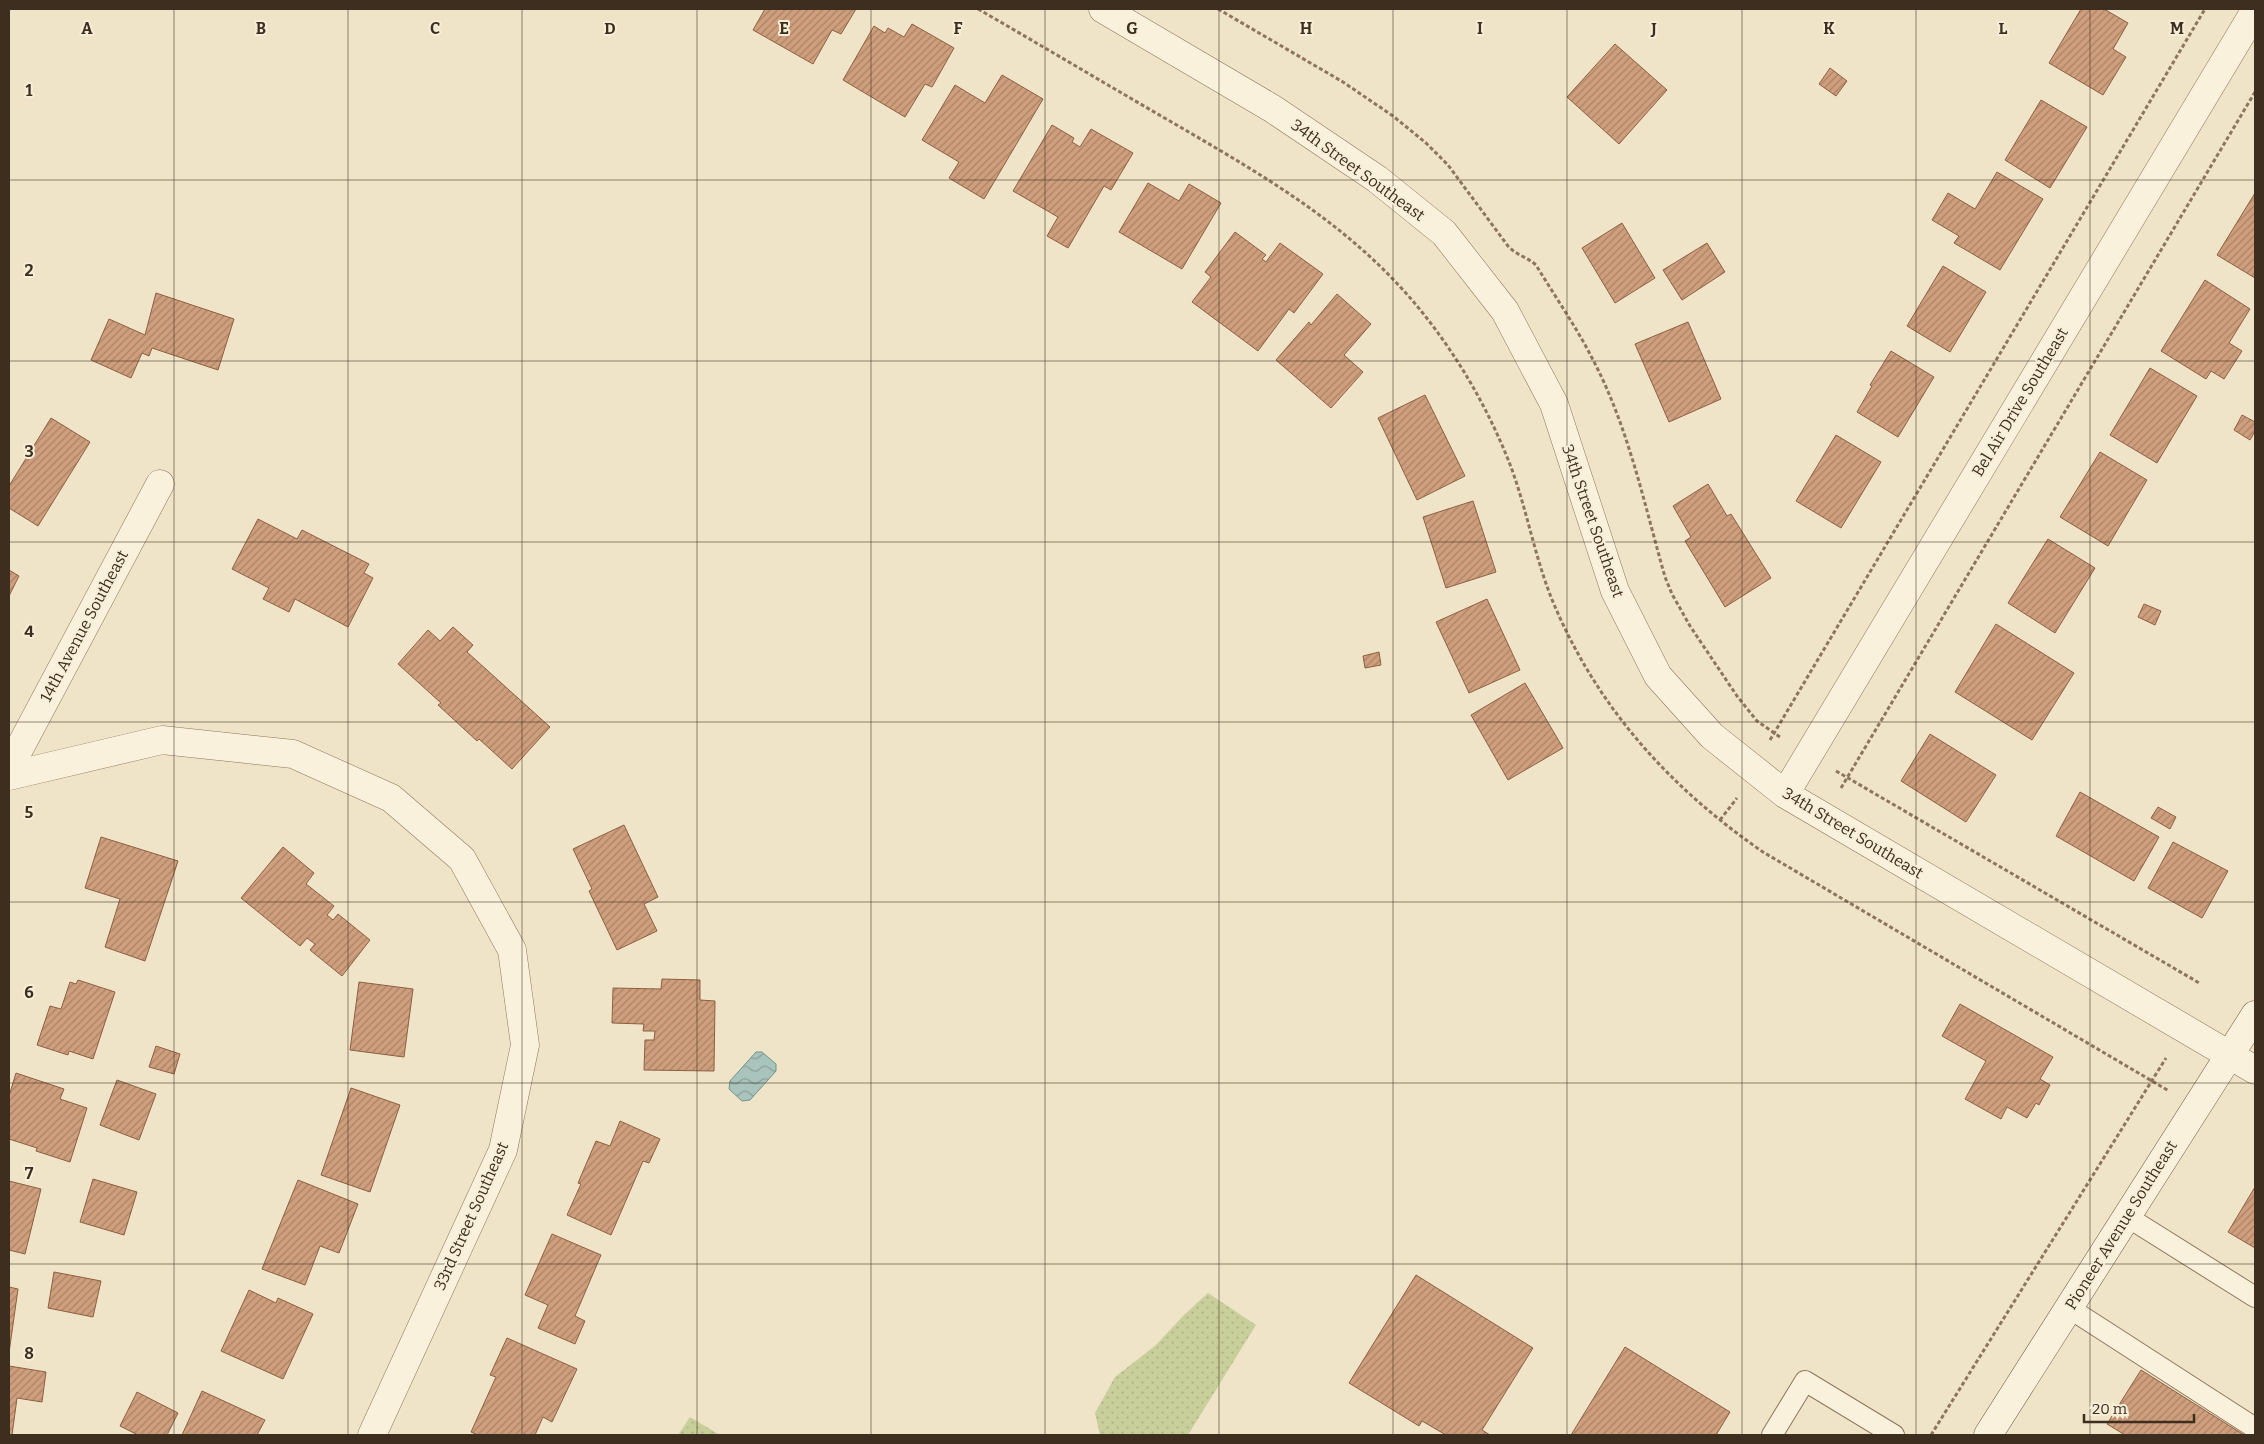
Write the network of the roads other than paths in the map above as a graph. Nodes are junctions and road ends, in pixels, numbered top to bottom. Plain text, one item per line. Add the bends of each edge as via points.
1 (1103, 9) edge
2 (2255, 11) edge
3 (160, 484) dead end
4 (9, 768) edge
5 (9, 776) edge
6 (1786, 794) junction
7 (2255, 1016) edge
8 (2230, 1055) junction
9 (2255, 1070) edge
10 (2126, 1216) junction
11 (2255, 1297) edge
12 (2069, 1308) junction
13 (2255, 1428) edge
14 (372, 1435) edge
15 (1772, 1435) edge
16 (1894, 1435) edge
17 (1988, 1435) edge

1 - 6 street, 34th Street Southeast via 1273,109 1377,179 1444,233 1505,311 1554,404 1614,591 1658,676 1712,736
2 - 6 street, Bel Air Drive Southeast
3 - 4 street, 14th Avenue Southeast
5 - 14 street, 33rd Street Southeast via 162,740 294,754 391,798 462,859 485,900 512,950 524,1045 503,1150
6 - 8 street, 34th Street Southeast
7 - 8 street, Pioneer Avenue Southeast
8 - 9 street, 34th Street Southeast
8 - 10 street, Pioneer Avenue Southeast
10 - 11 lane
10 - 12 street, Pioneer Avenue Southeast
12 - 13 lane
12 - 17 street, Pioneer Avenue Southeast
15 - 16 lane via 1805,1381

